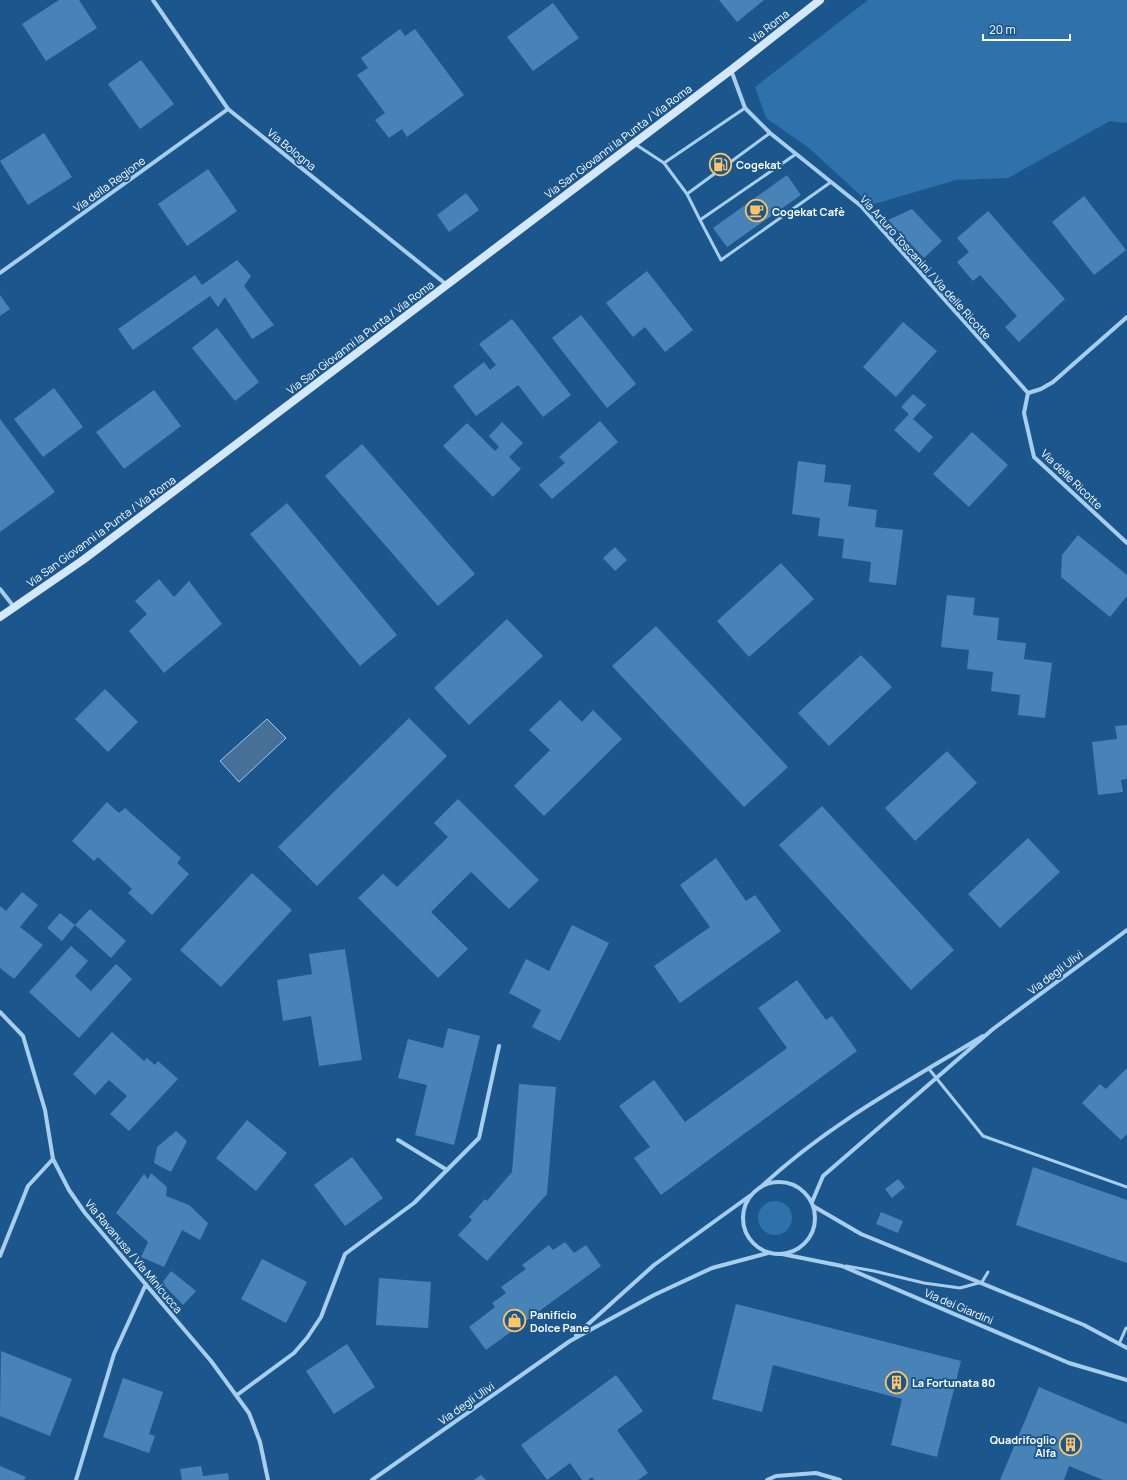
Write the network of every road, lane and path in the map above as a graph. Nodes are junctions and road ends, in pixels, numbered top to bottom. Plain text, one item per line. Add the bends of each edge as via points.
1 (153, 0) edge
2 (820, 0) edge
3 (731, 70) junction
4 (745, 108) junction
5 (228, 109) junction
6 (770, 133) junction
7 (633, 143) junction
8 (796, 154) junction
9 (664, 163) junction
10 (831, 182) junction
11 (687, 194) junction
12 (700, 220) junction
13 (0, 273) edge
14 (447, 285) junction
15 (1127, 317) edge
16 (1028, 393) junction
17 (1127, 543) edge
18 (0, 589) edge
19 (14, 607) junction
20 (0, 617) edge
21 (1127, 930) edge
22 (0, 1012) edge
23 (993, 1029) junction
24 (499, 1046) dead end
25 (929, 1069) junction
26 (937, 1078) junction
27 (398, 1140) dead end
28 (53, 1159) junction
29 (447, 1170) junction
30 (762, 1186) junction
31 (1127, 1187) edge
32 (751, 1195) junction
33 (812, 1204) junction
34 (768, 1253) junction
35 (782, 1254) junction
36 (0, 1256) edge
37 (842, 1266) junction
38 (988, 1272) dead end
39 (982, 1282) junction
40 (146, 1284) junction
41 (1126, 1328) edge
42 (570, 1341) junction
43 (1119, 1344) junction
44 (1127, 1348) edge
45 (1127, 1380) edge
46 (238, 1395) junction
47 (76, 1480) edge
48 (268, 1480) edge
49 (372, 1480) edge
50 (767, 1480) edge
51 (840, 1480) edge

1 - 5 street, Via Bologna
2 - 3 main road, Via Roma
3 - 4 street, Via Arturo Toscanini / Via delle Ricotte
3 - 7 main road, Via San Giovanni la Punta / Via Roma
4 - 6 street, Via Arturo Toscanini / Via delle Ricotte
4 - 9 lane
5 - 13 street, Via della Regione
5 - 14 street, Via Bologna
6 - 8 street, Via Arturo Toscanini / Via delle Ricotte
6 - 11 lane
7 - 9 lane
7 - 14 main road, Via San Giovanni la Punta / Via Roma
8 - 10 street, Via Arturo Toscanini / Via delle Ricotte
8 - 12 lane
9 - 11 lane
10 - 12 lane via 721,260
10 - 16 street, Via Arturo Toscanini / Via delle Ricotte via 861,206
11 - 12 lane
14 - 19 main road, Via San Giovanni la Punta / Via Roma via 83,560
15 - 16 street via 1053,382
16 - 17 street, Via delle Ricotte via 1024,412 1034,457
18 - 19 street
19 - 20 main road, Via San Giovanni la Punta / Via Roma
21 - 23 street, Via degli Ulivi
22 - 28 street, Via Ravanusa / Via Minicucca via 23,1036 44,1110
23 - 25 street
23 - 26 street
24 - 29 street via 478,1138
25 - 26 lane
25 - 30 street via 854,1114 780,1169
26 - 31 lane via 983,1136
26 - 33 street via 823,1176
27 - 29 street
28 - 36 street via 28,1186
28 - 40 street, Via Ravanusa / Via Minicucca via 69,1190 85,1213
29 - 46 street via 414,1202 345,1254 321,1317 307,1338 294,1353
30 - 32 street
30 - 33 street via 784,1182 796,1186 805,1192
32 - 34 street via 742,1217 744,1228 749,1239
32 - 42 street via 654,1265
33 - 35 street via 815,1216 810,1238 793,1252
33 - 39 street via 860,1234
34 - 35 street
34 - 42 street via 712,1268 654,1295
35 - 37 street, Via dei Giardini
37 - 39 lane via 960,1288
37 - 45 street, Via dei Giardini via 1069,1363
38 - 39 lane
39 - 43 street via 1084,1325
40 - 46 street, Via Ravanusa / Via Minicucca
40 - 47 street via 114,1354
41 - 43 lane
42 - 49 street, Via degli Ulivi
43 - 44 street
46 - 48 street, Via Ravanusa / Via Minicucca via 250,1413 260,1442
50 - 51 street via 776,1476 816,1473

